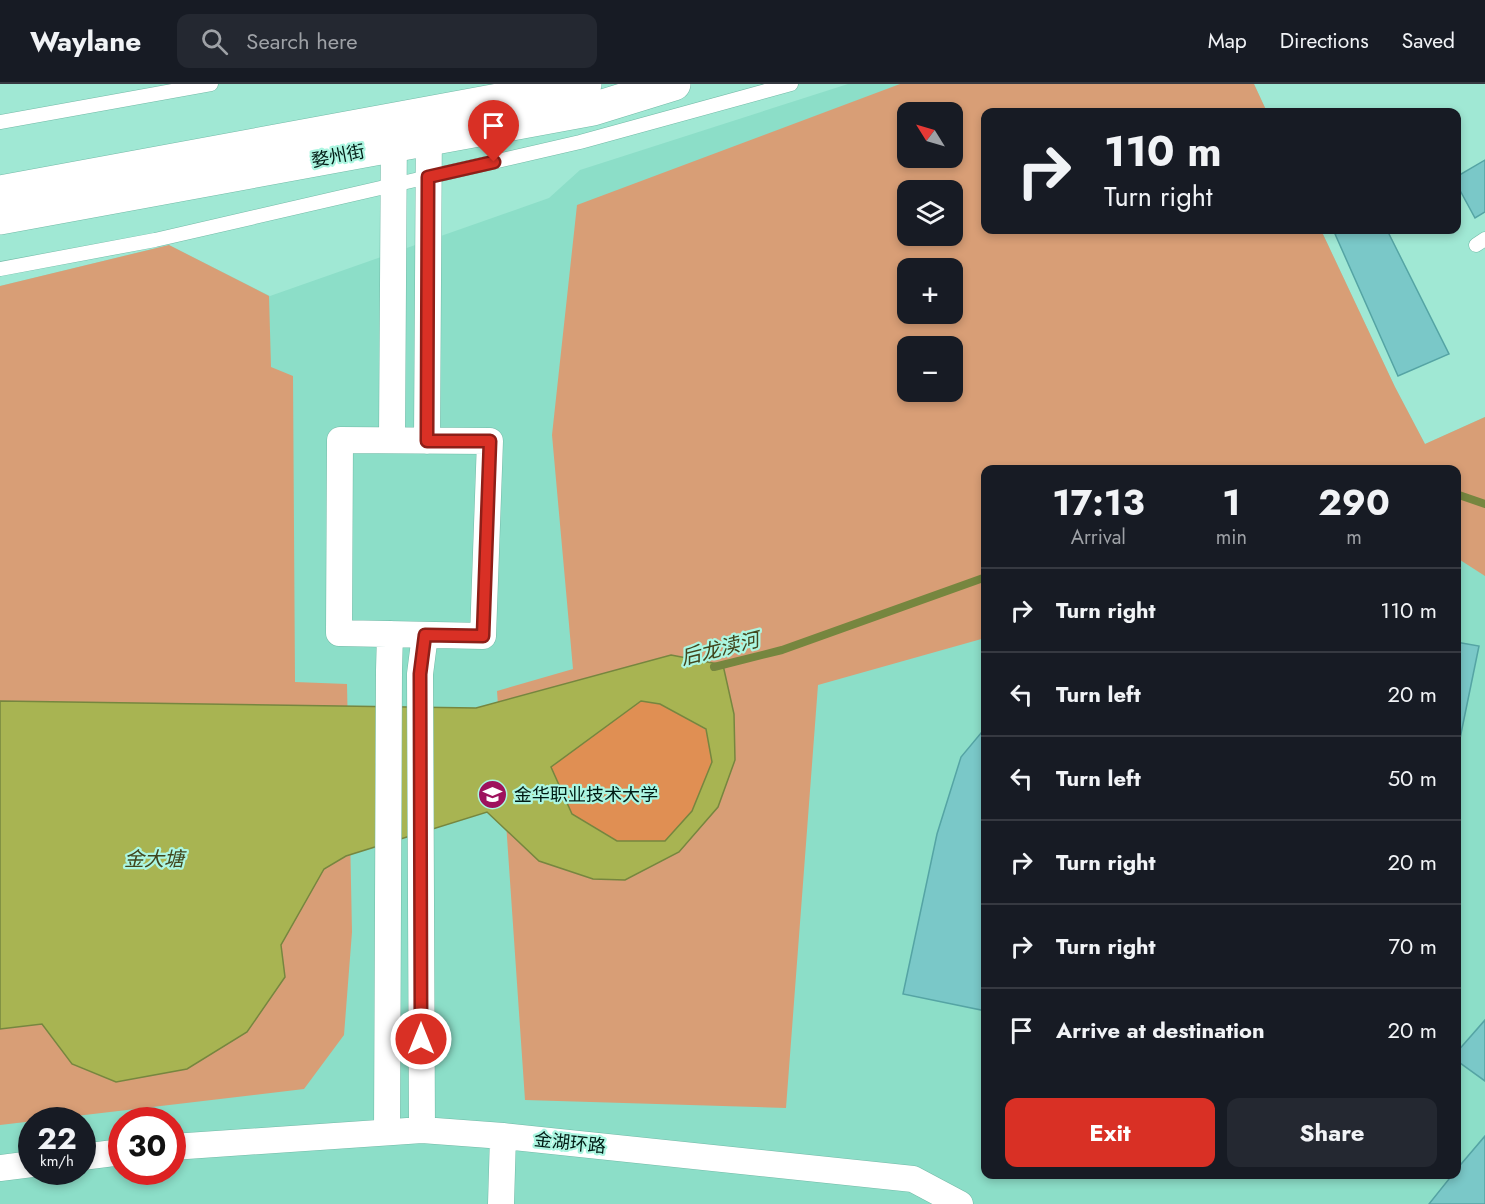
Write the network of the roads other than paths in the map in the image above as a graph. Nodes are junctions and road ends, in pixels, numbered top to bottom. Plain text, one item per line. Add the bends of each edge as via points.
1 (211, 84) edge
2 (585, 84) edge
3 (674, 84) edge
4 (791, 84) edge
5 (0, 122) edge
6 (429, 126) junction
7 (394, 132) junction
8 (428, 177) junction
9 (393, 185) junction
10 (0, 192) edge
11 (0, 218) edge
12 (0, 269) edge
13 (392, 440) junction
14 (427, 441) junction
15 (390, 634) junction
16 (425, 635) junction
17 (422, 1130) junction
18 (387, 1132) junction
19 (503, 1136) junction
20 (186, 1146) edge
21 (18, 1166) edge
22 (0, 1168) edge
23 (501, 1204) edge
24 (960, 1204) edge

1 - 5 lane
2 - 6 main road, 婺州街
3 - 6 main road, 婺州街 via 593,109
4 - 8 lane via 580,142
6 - 7 main road, 婺州街
6 - 8 street
7 - 9 street
7 - 10 main road, 婺州街
7 - 11 main road, 婺州街
8 - 9 lane
8 - 14 street
9 - 12 lane via 155,240
9 - 13 street
13 - 14 street
13 - 15 street via 340,440 339,633
14 - 16 street via 490,441 483,636
15 - 16 street
15 - 18 street
16 - 17 street via 420,674
17 - 18 street, 金湖环路
17 - 19 street, 金湖环路
18 - 20 street, 金湖环路
19 - 23 street
19 - 24 street, 金湖环路 via 913,1179
21 - 22 street

